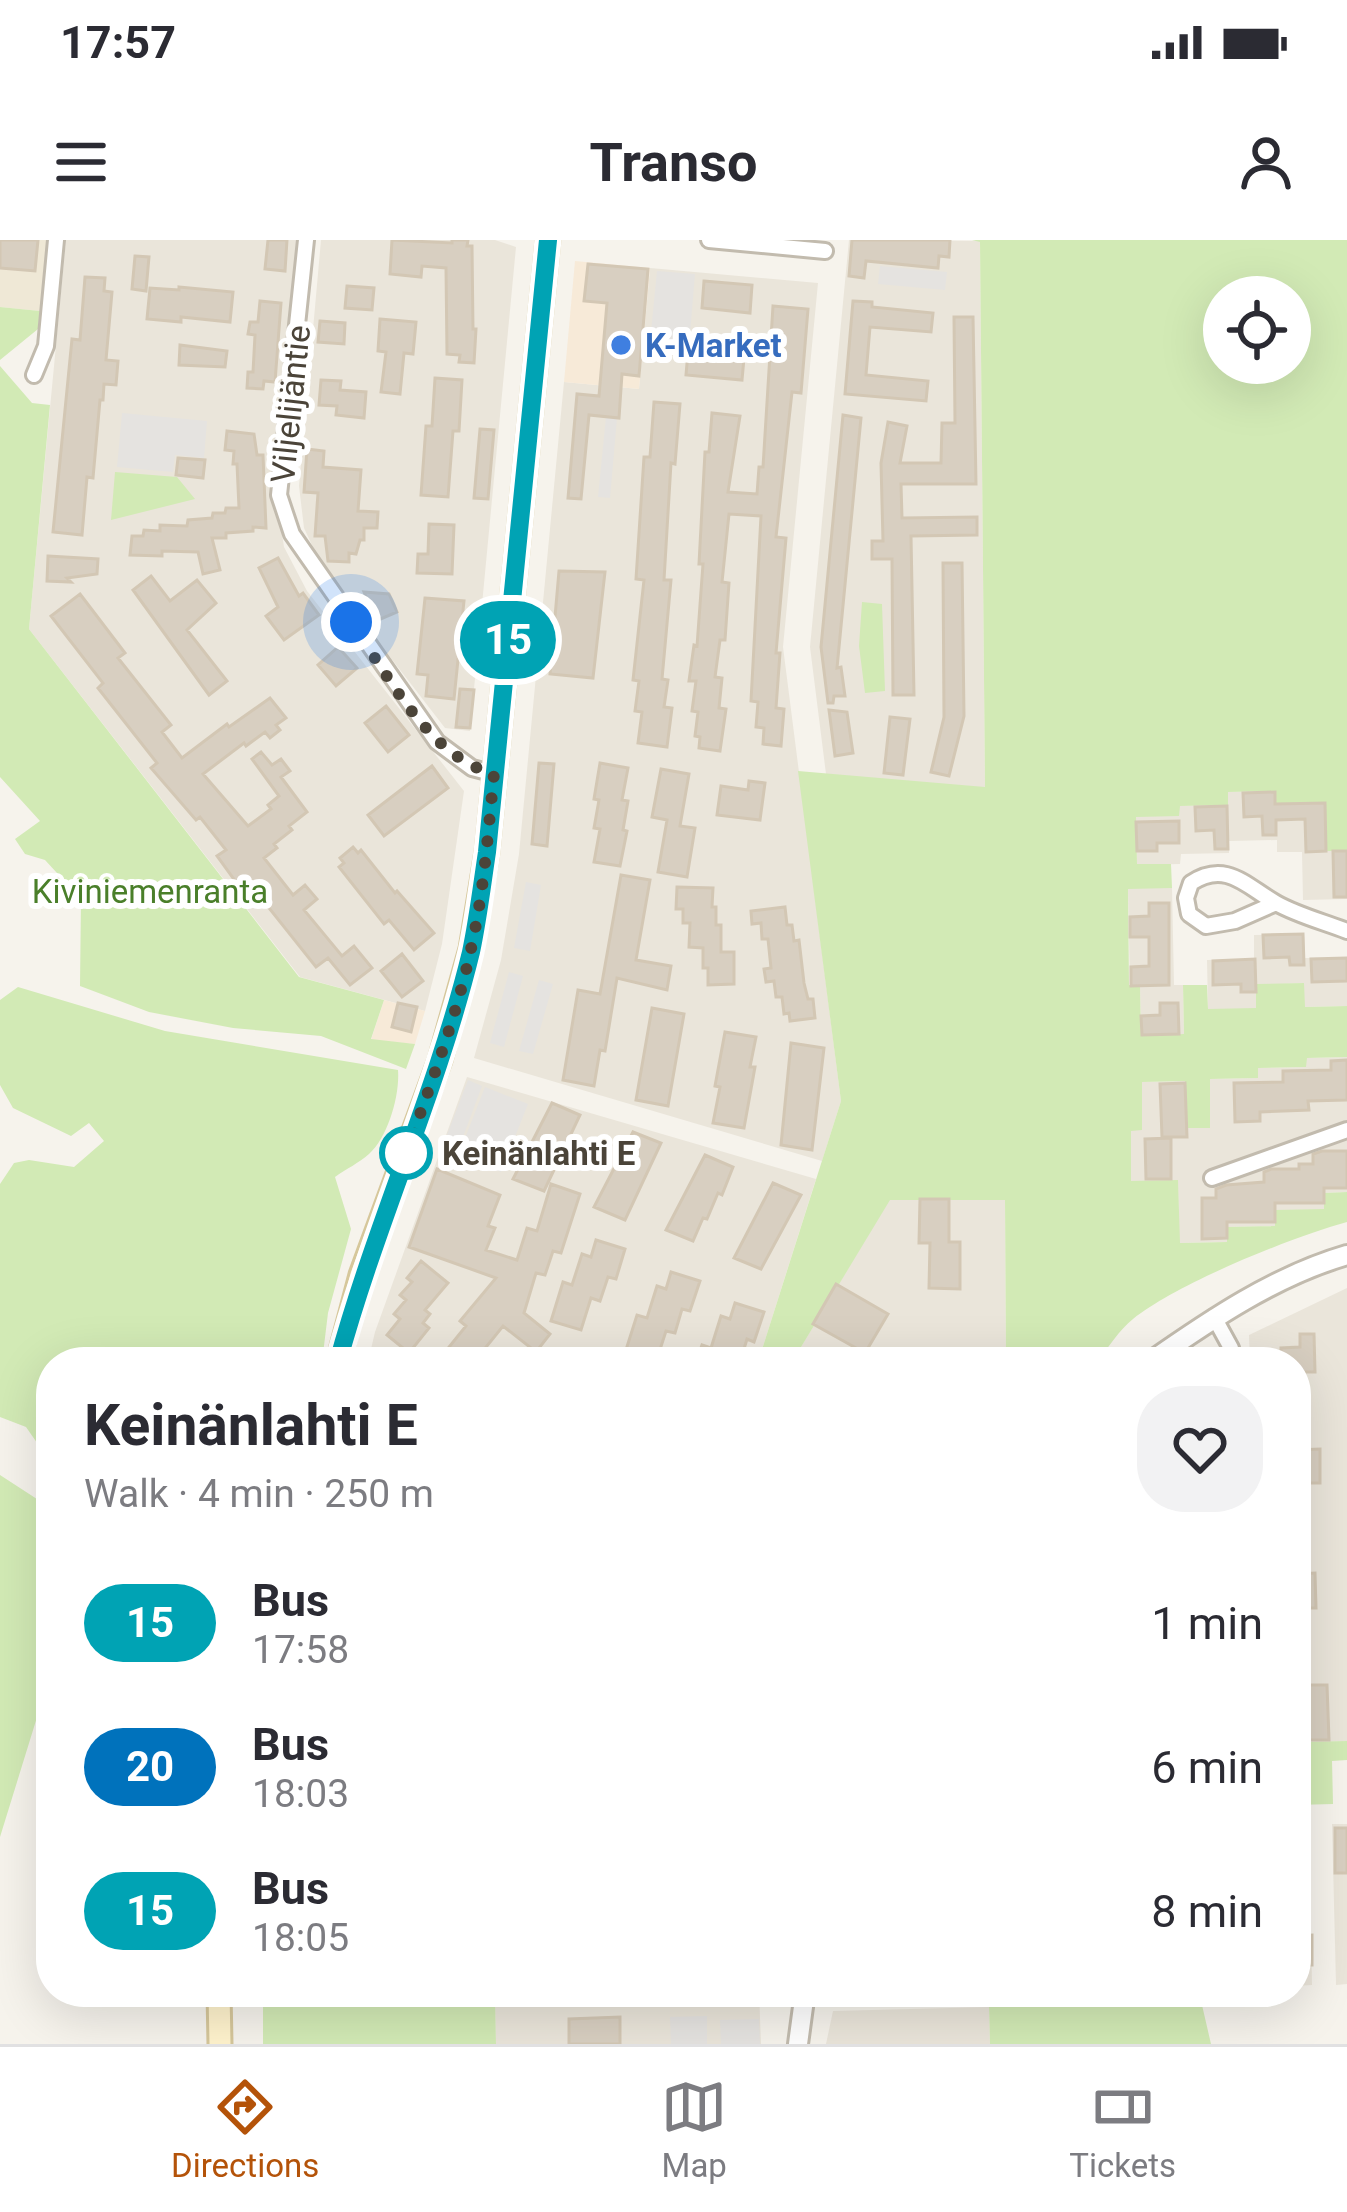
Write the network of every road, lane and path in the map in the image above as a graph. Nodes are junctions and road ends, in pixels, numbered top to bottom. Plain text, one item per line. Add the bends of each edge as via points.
1 (56, 240) edge
2 (306, 240) edge
3 (548, 240) edge
4 (709, 240) edge
5 (825, 251) dead end
6 (34, 376) dead end
7 (494, 774) junction
8 (1276, 903) junction
9 (1347, 931) edge
10 (1347, 1130) edge
11 (1213, 1178) dead end
12 (1347, 1255) edge
13 (1214, 1317) junction
14 (342, 1347) edge
15 (1171, 1347) edge
16 (1230, 1347) edge
17 (219, 2007) edge
18 (803, 2007) edge
19 (220, 2044) edge
20 (798, 2044) edge

1 - 6 street via 46,346
2 - 7 street, Viljelijäntie via 279,495 292,534 437,742
3 - 7 main road
4 - 5 street
7 - 14 main road via 471,949
8 - 8 street via 1248,882 1215,872 1191,883 1186,898 1193,920 1216,927
8 - 9 street
10 - 11 street
12 - 13 street
13 - 15 street
13 - 16 street
17 - 19 main road
18 - 20 street

